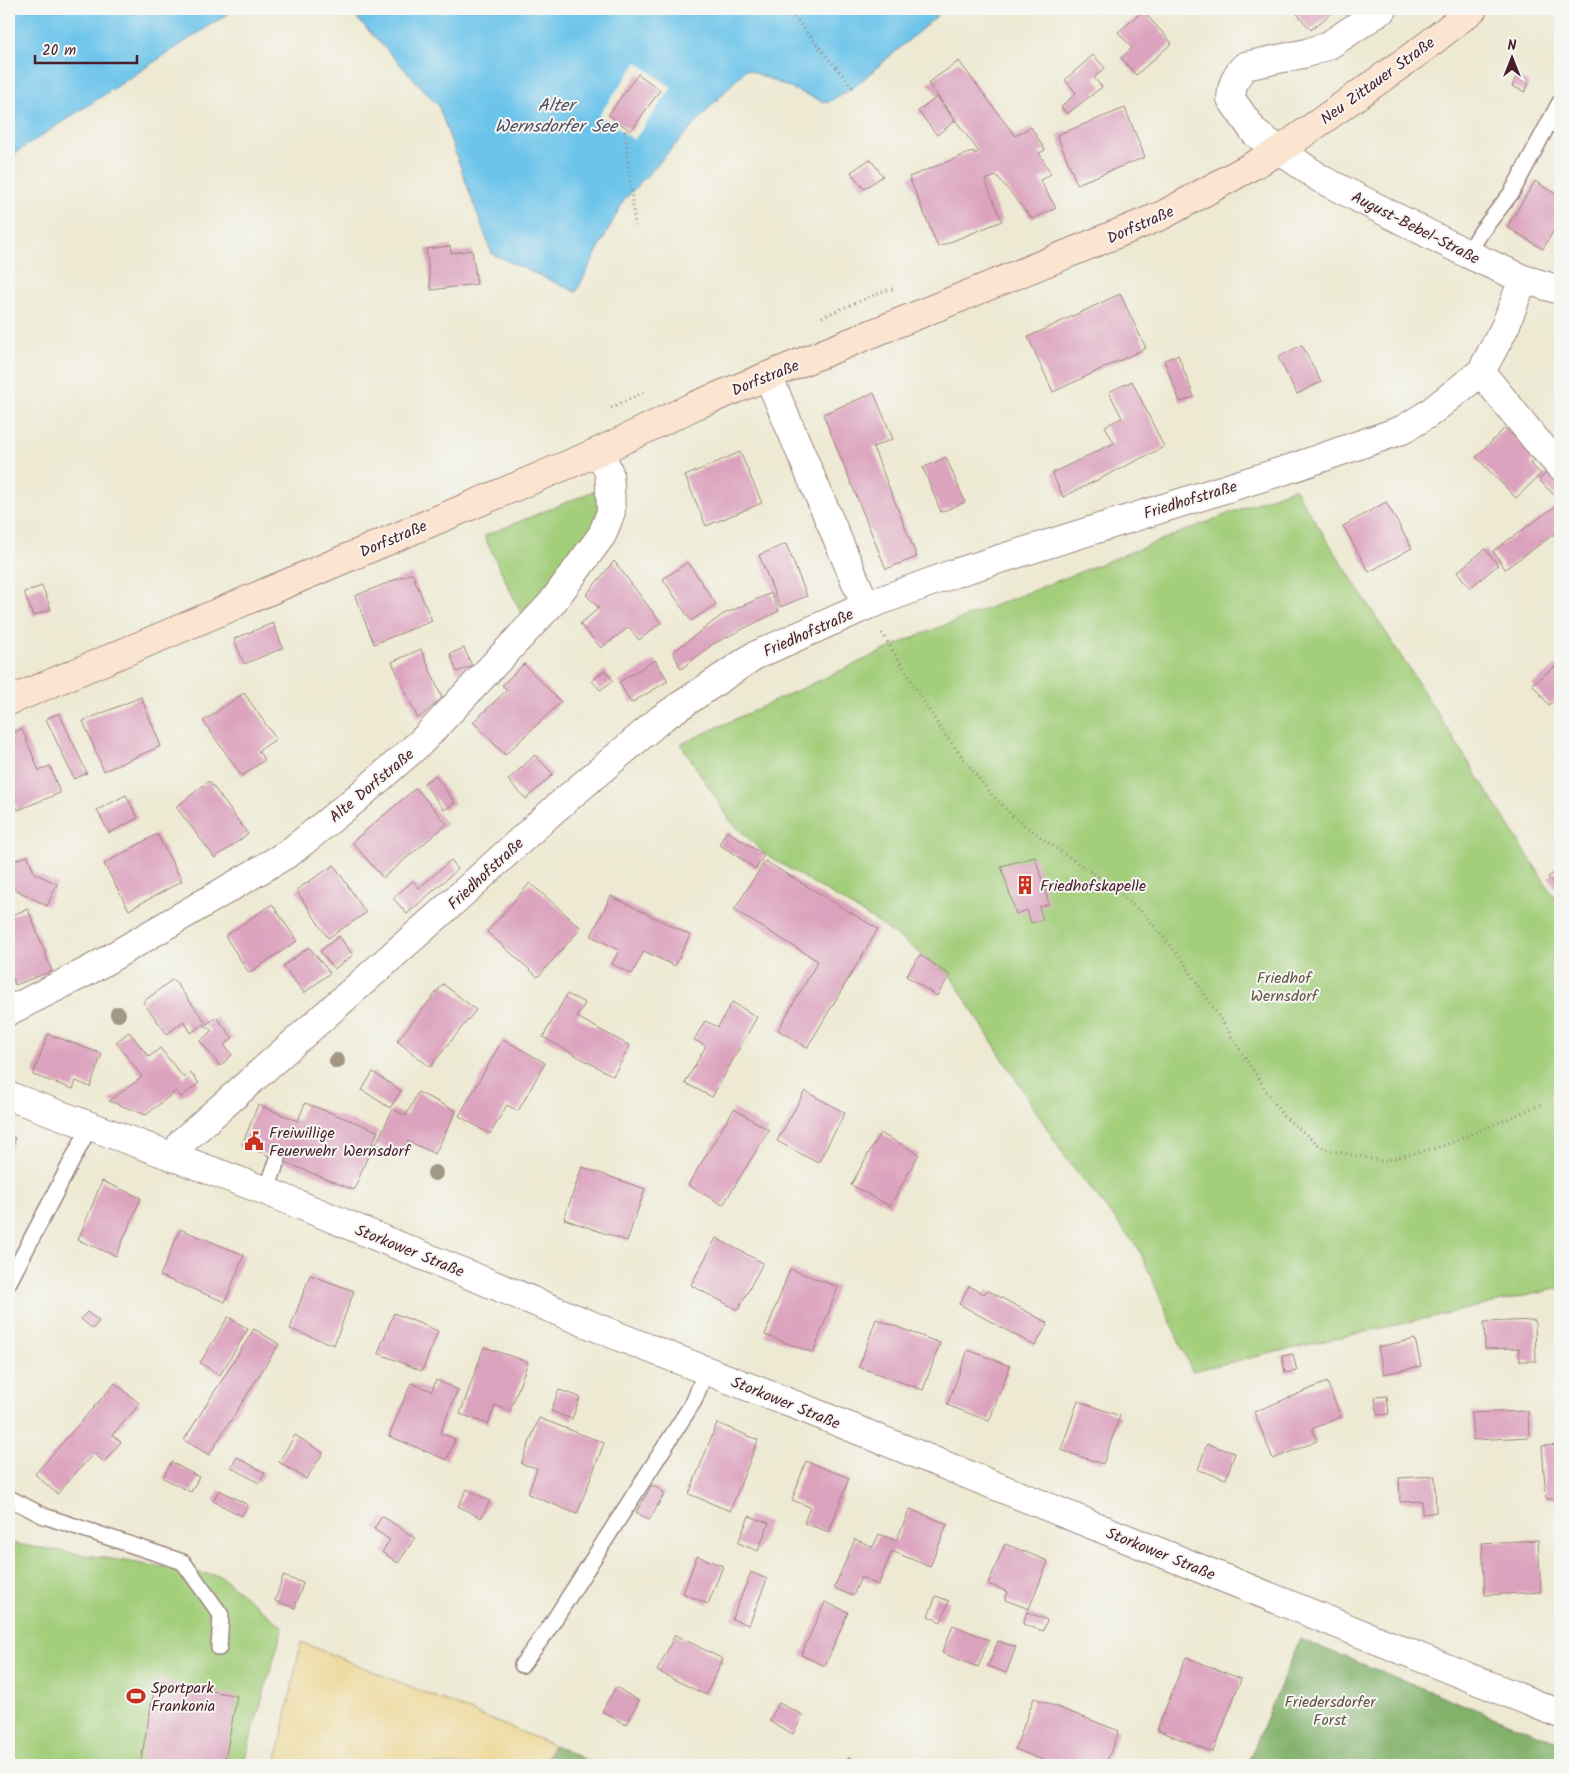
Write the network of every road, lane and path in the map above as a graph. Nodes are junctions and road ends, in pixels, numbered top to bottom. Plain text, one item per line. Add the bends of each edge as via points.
1 (788, 9) edge
2 (1383, 9) edge
3 (1474, 9) edge
4 (853, 88) dead end
5 (1560, 102) edge
6 (625, 131) dead end
7 (1279, 151) junction
8 (636, 226) dead end
9 (1468, 254) junction
10 (1523, 279) junction
11 (1560, 290) edge
12 (1481, 372) junction
13 (768, 376) junction
14 (600, 451) junction
15 (1560, 466) edge
16 (866, 606) junction
17 (9, 701) edge
18 (9, 1011) edge
19 (9, 1096) edge
20 (1542, 1104) dead end
21 (90, 1126) junction
22 (175, 1158) junction
23 (278, 1160) dead end
24 (266, 1191) junction
25 (9, 1282) edge
26 (706, 1370) junction
27 (9, 1498) edge
28 (219, 1648) dead end
29 (522, 1665) dead end
30 (1560, 1714) edge

1 - 4 path
2 - 7 street via 1329,45 1245,66 1238,73 1232,85 1231,99 1256,133
3 - 7 main road, Neu Zittauer Straße
5 - 9 lane via 1512,192
6 - 8 path
7 - 9 street, August-Bebel-Straße via 1321,178
7 - 13 main road, Dorfstraße via 1163,215
9 - 10 street, August-Bebel-Straße
10 - 11 street, August-Bebel-Straße
10 - 12 street, Friedhofstraße via 1505,326
12 - 15 street
12 - 16 street, Friedhofstraße via 1428,414 1402,430 1372,442 965,570
13 - 14 main road, Dorfstraße via 694,406
13 - 16 street
14 - 17 main road, Dorfstraße
14 - 18 street, Alte Dorfstraße via 609,473 611,512 602,535 551,604 421,742 289,853 90,970
16 - 20 path via 942,731 991,794 1015,818 1102,879 1146,916 1183,961 1282,1115 1324,1149 1382,1161 1441,1147
16 - 22 street, Friedhofstraße via 754,656 662,718 556,808 182,1142
19 - 21 street, Storkower Straße
21 - 22 street, Storkower Straße
21 - 25 lane
22 - 24 street, Storkower Straße
23 - 24 lane
24 - 26 street, Storkower Straße
26 - 29 lane via 694,1401 547,1632
26 - 30 street, Storkower Straße
27 - 28 lane via 44,1516 183,1562 221,1615

